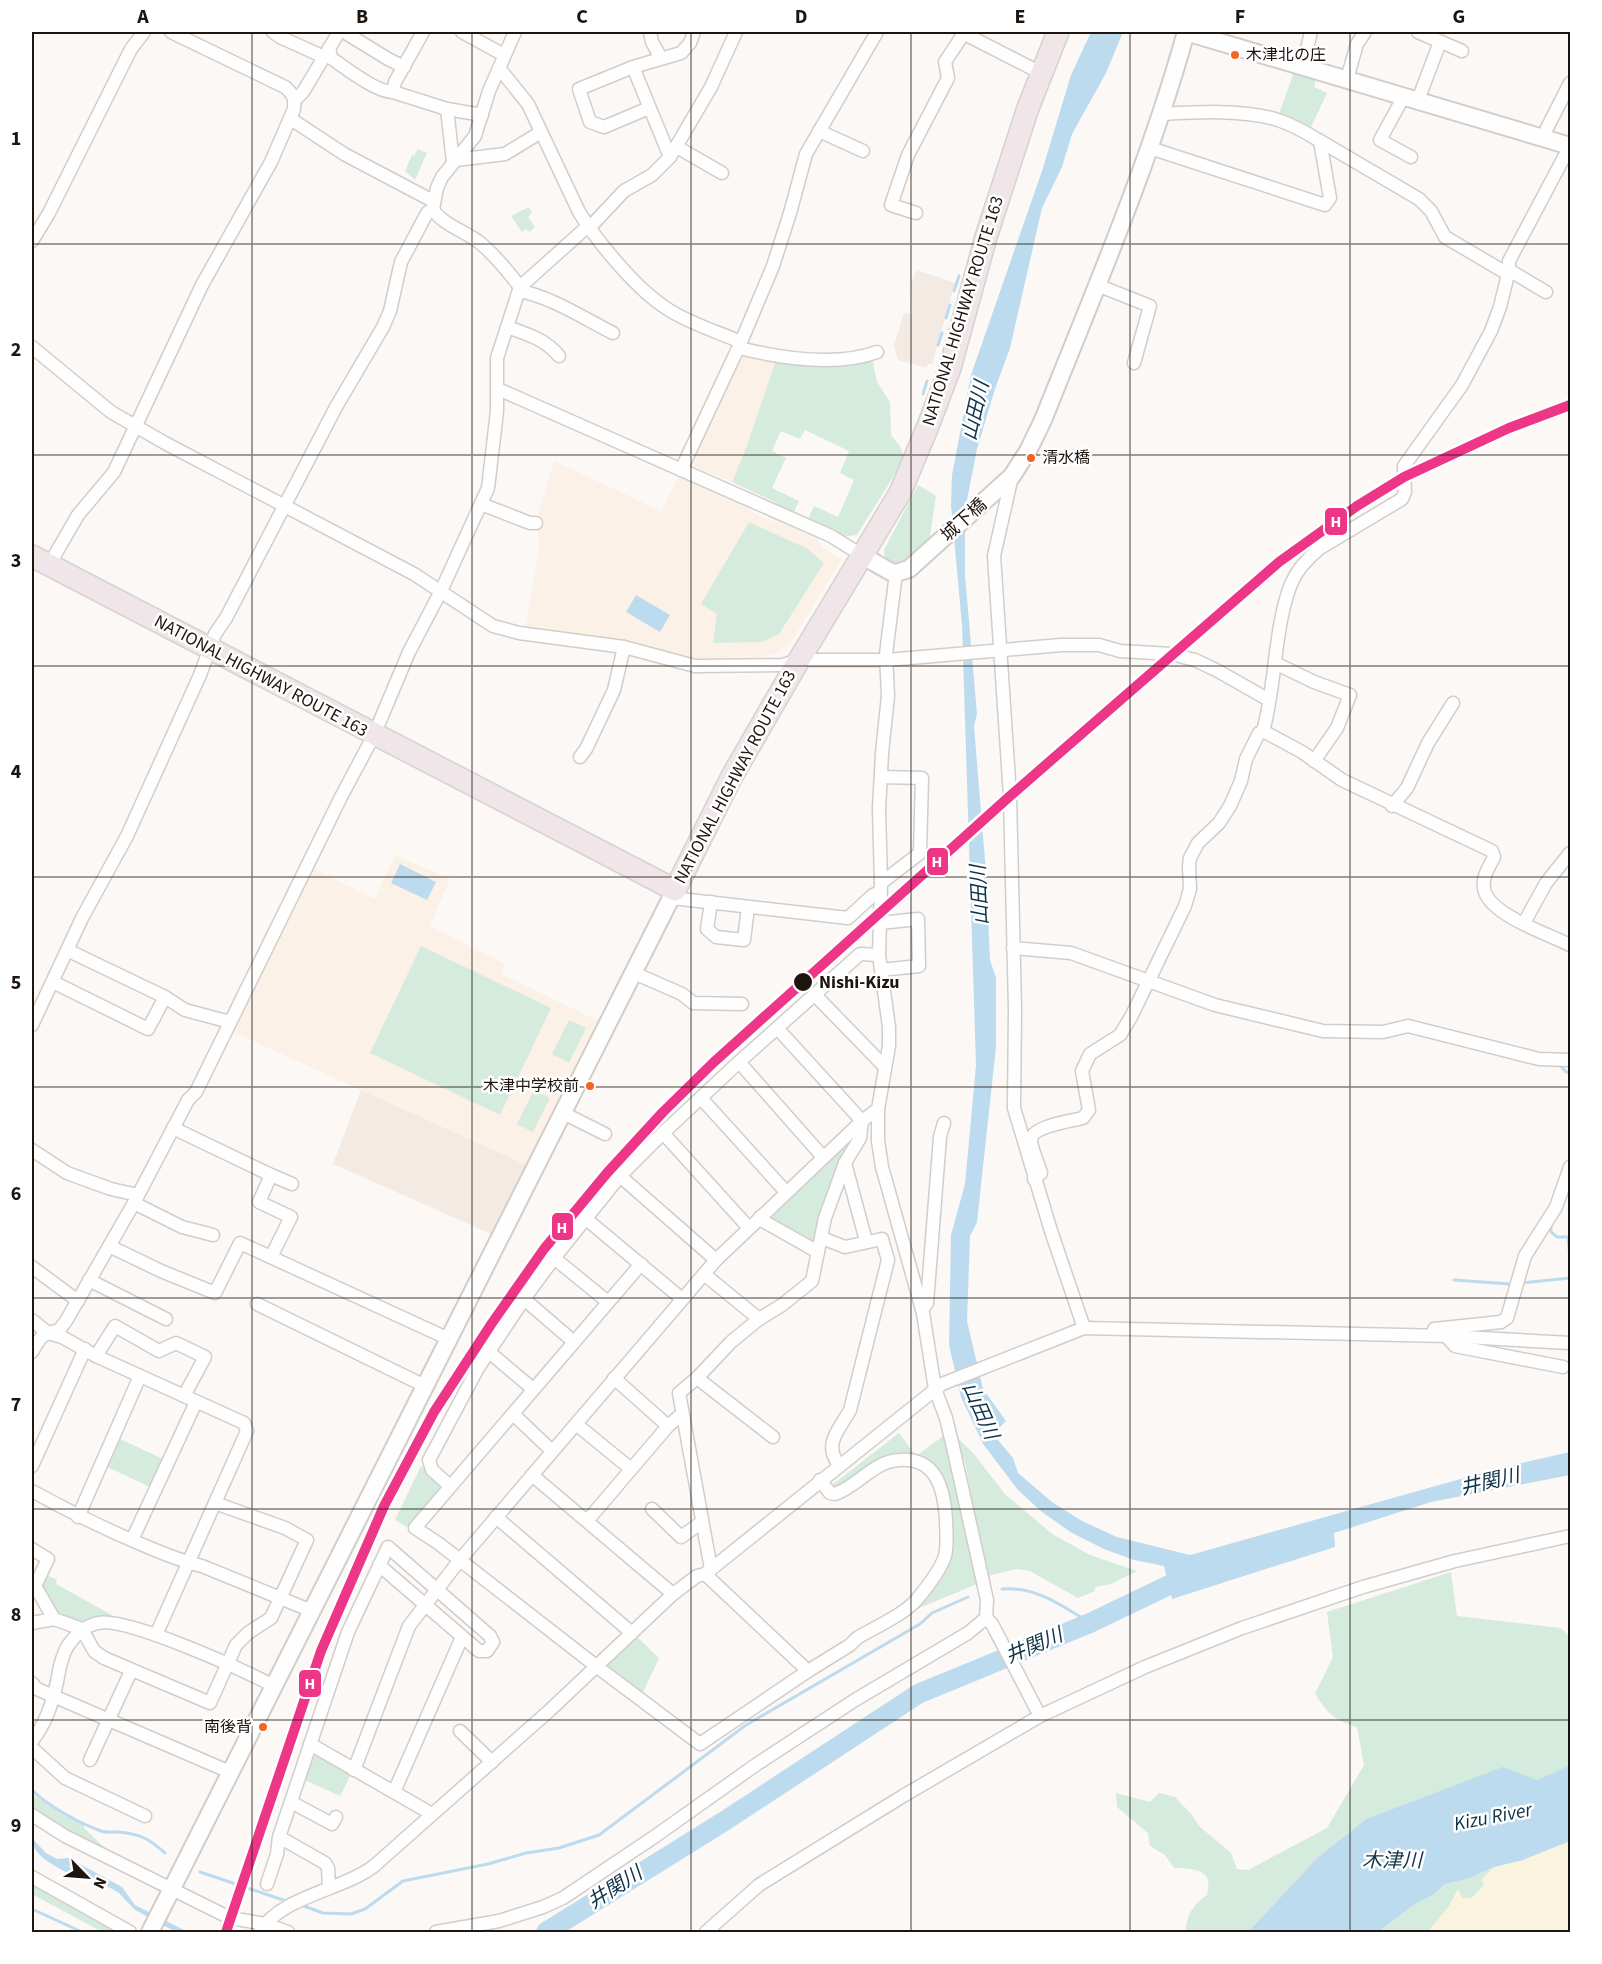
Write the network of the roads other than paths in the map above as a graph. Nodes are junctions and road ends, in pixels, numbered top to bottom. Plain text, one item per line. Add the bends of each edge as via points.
1 (144, 32) edge
2 (171, 32) edge
3 (273, 32) edge
4 (339, 32) edge
5 (344, 32) edge
6 (423, 32) edge
7 (462, 32) edge
8 (515, 32) edge
9 (650, 32) edge
10 (694, 32) edge
11 (736, 32) edge
12 (877, 32) edge
13 (962, 32) edge
14 (1186, 32) edge
15 (1311, 32) edge
16 (1365, 32) edge
17 (1418, 32) edge
18 (1055, 34) edge
19 (188, 35) edge
20 (1440, 42) junction
21 (1462, 51) dead end
22 (326, 53) junction
23 (504, 55) junction
24 (661, 58) junction
25 (1303, 66) junction
26 (404, 67) junction
27 (633, 67) junction
28 (499, 68) junction
29 (1041, 73) junction
30 (1347, 79) junction
31 (1570, 83) edge
32 (393, 92) junction
33 (1411, 98) junction
34 (295, 100) junction
35 (649, 108) junction
36 (447, 109) junction
37 (1161, 114) junction
38 (482, 115) junction
39 (291, 119) junction
40 (819, 131) junction
41 (541, 132) junction
42 (1542, 138) junction
43 (1320, 141) junction
44 (1570, 146) edge
45 (1150, 148) junction
46 (863, 151) dead end
47 (674, 152) junction
48 (1411, 158) dead end
49 (455, 161) junction
50 (722, 173) dead end
51 (433, 205) junction
52 (916, 213) dead end
53 (588, 226) junction
54 (32, 241) edge
55 (1508, 272) junction
56 (1097, 285) junction
57 (519, 289) junction
58 (1546, 292) dead end
59 (507, 327) junction
60 (613, 333) dead end
61 (740, 345) junction
62 (32, 347) edge
63 (877, 352) dead end
64 (559, 356) dead end
65 (1134, 363) dead end
66 (498, 389) junction
67 (136, 427) junction
68 (681, 470) junction
69 (1012, 476) junction
70 (481, 504) junction
71 (285, 506) junction
72 (536, 523) dead end
73 (863, 556) junction
74 (40, 560) edge
75 (896, 573) junction
76 (441, 591) junction
77 (624, 647) junction
78 (210, 648) junction
79 (995, 650) junction
80 (799, 660) junction
81 (887, 660) junction
82 (1275, 663) junction
83 (1269, 700) junction
84 (1453, 703) dead end
85 (1263, 731) junction
86 (374, 735) junction
87 (580, 757) dead end
88 (1314, 761) junction
89 (881, 777) junction
90 (1392, 806) junction
91 (1570, 853) edge
92 (881, 887) junction
93 (673, 894) junction
94 (711, 902) junction
95 (748, 907) junction
96 (880, 922) junction
97 (1524, 923) junction
98 (1570, 945) edge
99 (1013, 948) junction
100 (67, 950) junction
101 (879, 955) junction
102 (881, 970) junction
103 (634, 973) junction
104 (1149, 981) junction
105 (53, 982) junction
106 (813, 994) junction
107 (165, 997) junction
108 (742, 1004) dead end
109 (230, 1022) junction
110 (32, 1025) edge
111 (777, 1028) junction
112 (1570, 1060) edge
113 (739, 1062) junction
114 (884, 1066) junction
115 (702, 1098) junction
116 (878, 1109) junction
117 (563, 1113) junction
118 (861, 1121) junction
119 (944, 1123) dead end
120 (173, 1128) junction
121 (663, 1133) junction
122 (605, 1134) dead end
123 (32, 1150) edge
124 (823, 1157) junction
125 (845, 1163) junction
126 (1570, 1167) edge
127 (272, 1175) junction
128 (620, 1176) junction
129 (1034, 1179) junction
130 (292, 1184) dead end
131 (786, 1192) junction
132 (136, 1199) junction
133 (760, 1217) junction
134 (585, 1218) junction
135 (749, 1228) junction
136 (213, 1235) dead end
137 (822, 1238) junction
138 (866, 1241) junction
139 (109, 1246) junction
140 (818, 1252) junction
141 (271, 1257) junction
142 (554, 1258) junction
143 (716, 1260) junction
144 (641, 1264) junction
145 (32, 1267) edge
146 (704, 1274) junction
147 (90, 1280) junction
148 (524, 1299) junction
149 (682, 1299) junction
150 (78, 1301) junction
151 (608, 1302) junction
152 (257, 1304) dead end
153 (922, 1310) junction
154 (166, 1319) dead end
155 (759, 1319) junction
156 (32, 1320) edge
157 (1084, 1328) junction
158 (48, 1333) junction
159 (1410, 1335) junction
160 (1446, 1336) junction
161 (449, 1339) junction
162 (574, 1341) junction
163 (1570, 1343) edge
164 (32, 1352) edge
165 (91, 1352) junction
166 (489, 1352) junction
167 (1563, 1367) dead end
168 (140, 1376) junction
169 (614, 1378) junction
170 (698, 1378) junction
171 (425, 1386) junction
172 (938, 1387) junction
173 (533, 1389) junction
174 (190, 1399) junction
175 (513, 1414) junction
176 (681, 1414) junction
177 (576, 1424) junction
178 (668, 1426) junction
179 (773, 1437) dead end
180 (552, 1451) junction
181 (839, 1465) junction
182 (32, 1466) edge
183 (632, 1469) junction
184 (532, 1474) junction
185 (820, 1480) junction
186 (450, 1486) junction
187 (32, 1491) edge
188 (215, 1503) junction
189 (652, 1509) dead end
190 (78, 1517) junction
191 (496, 1517) junction
192 (587, 1521) junction
193 (702, 1522) junction
194 (1570, 1536) edge
195 (132, 1540) junction
196 (32, 1549) edge
197 (459, 1560) junction
198 (188, 1563) junction
199 (379, 1565) junction
200 (708, 1571) junction
201 (33, 1585) edge
202 (437, 1590) junction
203 (673, 1594) junction
204 (280, 1598) junction
205 (426, 1606) junction
206 (312, 1611) junction
207 (54, 1619) junction
208 (989, 1621) junction
209 (32, 1623) edge
210 (81, 1629) junction
211 (632, 1633) junction
212 (156, 1635) junction
213 (462, 1637) junction
214 (229, 1663) junction
215 (596, 1666) junction
216 (131, 1671) junction
217 (808, 1671) junction
218 (32, 1683) edge
219 (274, 1686) junction
220 (54, 1695) junction
221 (1039, 1714) junction
222 (110, 1719) junction
223 (460, 1731) dead end
224 (32, 1741) edge
225 (310, 1744) junction
226 (32, 1748) edge
227 (90, 1760) dead end
228 (492, 1762) junction
229 (354, 1770) junction
230 (230, 1772) junction
231 (394, 1792) junction
232 (291, 1802) junction
233 (432, 1814) junction
234 (32, 1815) edge
235 (145, 1816) dead end
236 (336, 1817) dead end
237 (279, 1837) junction
238 (32, 1877) edge
239 (267, 1884) dead end
240 (329, 1887) junction
241 (170, 1892) junction
242 (262, 1929) edge
243 (130, 1932) edge
244 (150, 1932) edge
245 (288, 1932) edge
246 (436, 1932) edge
247 (706, 1932) edge

1 - 54 street via 131,49
2 - 19 street
3 - 22 street
4 - 22 street
5 - 26 street
6 - 26 street
7 - 23 street
8 - 23 street
9 - 24 street
10 - 24 street via 681,53
11 - 47 street via 711,87
12 - 40 street
13 - 29 street
13 - 52 street via 945,62 948,78 908,155 891,205
14 - 25 street
14 - 37 street, 城下橋
15 - 25 street
16 - 30 street via 1357,44
17 - 20 street
18 - 29 highway, NATIONAL HIGHWAY ROUTE 163
19 - 34 street via 285,87
20 - 21 street
20 - 33 street
22 - 32 street via 371,83
22 - 34 street
23 - 28 street
24 - 27 street
25 - 30 street
26 - 32 street
27 - 35 street
27 - 35 street via 579,89 590,122 604,127
28 - 38 street
28 - 41 street via 528,104
29 - 73 highway, NATIONAL HIGHWAY ROUTE 163 via 932,417 900,493
30 - 33 street
31 - 42 street
32 - 36 street
33 - 42 street
33 - 48 street via 1380,140
34 - 39 street
35 - 47 street
36 - 38 street
36 - 49 street
37 - 43 street via 1235,114 1275,119
37 - 45 street, 城下橋
38 - 49 street via 472,142
39 - 51 street
39 - 67 street via 202,285
40 - 46 street
40 - 61 street via 806,154 772,266
41 - 49 street via 504,154
41 - 53 street
42 - 44 street
43 - 45 street via 1330,194 1325,205
43 - 55 street via 1419,199 1431,211 1445,237
44 - 55 street via 1509,261
45 - 56 street, 城下橋
47 - 50 street
47 - 53 street via 652,176 624,191
49 - 51 street via 439,182
51 - 57 street via 440,217 490,251
51 - 71 street via 401,262 383,327
53 - 57 street
53 - 61 street via 648,295 671,311
55 - 58 street
55 - 82 street via 1500,307 1482,350 1404,466 1402,499 1320,548 1296,575
56 - 65 street via 1150,306
56 - 69 street, 城下橋 via 1028,452
57 - 59 street
57 - 60 street
59 - 64 street via 551,346
59 - 66 street via 497,358
61 - 63 street via 778,357 833,359
61 - 68 street
62 - 67 street via 111,412
66 - 68 street
66 - 70 street via 488,488
67 - 71 street
67 - 74 street via 114,472
68 - 73 street via 831,536
69 - 75 street, 城下橋 via 909,569
69 - 79 street via 994,556
70 - 72 street
70 - 76 street
71 - 76 street
71 - 78 street
73 - 75 street
73 - 80 highway, NATIONAL HIGHWAY ROUTE 163
74 - 78 highway, NATIONAL HIGHWAY ROUTE 163
75 - 81 street
76 - 77 street via 493,626
76 - 86 street
77 - 80 street via 695,666 783,665
77 - 87 street via 614,690
78 - 86 highway, NATIONAL HIGHWAY ROUTE 163
78 - 100 street via 127,836
79 - 81 street
79 - 83 street via 1099,645 1120,651 1171,654 1218,670
79 - 99 street via 1010,796
80 - 81 street
80 - 93 highway, NATIONAL HIGHWAY ROUTE 163 via 732,776
81 - 89 street
82 - 83 street
82 - 88 street via 1350,695 1337,728
83 - 85 street
84 - 90 street via 1407,788
85 - 88 street
85 - 104 street via 1246,759 1230,806 1190,858 1188,897
86 - 93 highway, NATIONAL HIGHWAY ROUTE 163
86 - 109 street
88 - 90 street
89 - 92 street
89 - 92 street via 922,778 920,853
90 - 97 street via 1492,851 1485,894 1492,904
91 - 97 street via 1546,883
92 - 95 street via 848,918
92 - 96 street
93 - 94 street
93 - 103 street
94 - 95 street
94 - 95 street via 707,929 716,937 744,940
96 - 101 street
96 - 102 street via 918,919 919,966
97 - 98 street
99 - 104 street via 1071,953
99 - 129 street via 1014,1108
100 - 105 street
100 - 107 street
101 - 102 street
101 - 106 street via 860,954
102 - 114 street via 889,1027
103 - 108 street via 682,994 693,1003
103 - 117 street
104 - 112 street via 1215,1005 1323,1031 1383,1032 1408,1026 1539,1059
104 - 129 street via 1120,1035 1090,1054 1082,1071 1089,1110 1083,1118 1047,1126 1034,1134 1031,1140 1041,1173
105 - 107 street via 148,1029
105 - 110 street
106 - 111 street
106 - 114 street
107 - 109 street via 185,1010
109 - 120 street via 196,1092
111 - 113 street
111 - 118 street
113 - 115 street
113 - 124 street
114 - 116 street
115 - 121 street
115 - 131 street
116 - 118 street
116 - 153 street via 882,1167
117 - 122 street
117 - 161 street
118 - 124 street
118 - 125 street via 860,1138
119 - 153 street via 927,1303
120 - 127 street
120 - 132 street
121 - 128 street
121 - 135 street
123 - 132 street via 67,1173
124 - 131 street
125 - 137 street
125 - 138 street
126 - 159 street via 1556,1207 1525,1256 1507,1318
127 - 130 street
127 - 141 street via 259,1202 291,1217
128 - 134 street
128 - 143 street
129 - 157 street
131 - 133 street
132 - 136 street via 182,1227
132 - 139 street
133 - 135 street
133 - 140 street
134 - 142 street
134 - 144 street
135 - 143 street
137 - 138 street via 845,1247
137 - 140 street
138 - 181 street via 882,1239 888,1260 850,1410 833,1440 833,1454
139 - 141 street via 215,1293 240,1243
139 - 147 street
140 - 155 street via 812,1281
141 - 161 street
142 - 148 street
142 - 151 street
143 - 146 street
144 - 149 street
144 - 151 street
145 - 150 street
146 - 149 street
146 - 155 street
147 - 150 street
147 - 154 street
148 - 162 street
148 - 166 street
149 - 169 street
150 - 158 street via 59,1330
151 - 162 street
152 - 171 street
153 - 172 street
155 - 170 street
156 - 158 street
157 - 159 street
157 - 172 street
158 - 164 street via 40,1337
158 - 165 street
159 - 160 street
160 - 163 street
160 - 167 street via 1455,1346
161 - 171 street
162 - 173 street
165 - 168 street
165 - 174 street via 115,1326 159,1351 176,1343 205,1357
165 - 182 street
166 - 173 street
166 - 186 street via 429,1460 432,1470
168 - 174 street
168 - 190 street
169 - 177 street
169 - 178 street
170 - 176 street via 679,1393
170 - 179 street
171 - 206 street
172 - 181 street
172 - 208 street
173 - 175 street
174 - 188 street via 243,1423 247,1431
174 - 195 street
175 - 180 street
175 - 186 street
176 - 178 street
176 - 193 street
177 - 180 street
177 - 183 street
178 - 183 street
180 - 184 street
181 - 185 street
183 - 192 street
184 - 191 street
184 - 192 street
185 - 200 street
185 - 217 street via 835,1494 885,1463 919,1463 934,1474 941,1488 947,1539 943,1561 913,1605
186 - 197 street via 415,1528
187 - 190 street
188 - 198 street
188 - 204 street via 307,1540
189 - 193 street via 681,1537
190 - 195 street
191 - 197 street
191 - 211 street
192 - 203 street
193 - 200 street
194 - 221 street via 1455,1561 1313,1603 1171,1655
195 - 198 street
196 - 201 street via 48,1558
197 - 202 street
197 - 215 street
198 - 204 street
198 - 212 street
199 - 202 street via 388,1547
199 - 205 street
199 - 225 street via 348,1632
200 - 203 street
200 - 217 street
201 - 207 street
202 - 205 street
202 - 213 street via 490,1636 492,1645 487,1651 479,1651
203 - 211 street
204 - 206 street
204 - 214 street via 271,1618 236,1645
205 - 213 street
205 - 229 street via 410,1626
206 - 219 street
207 - 209 street
207 - 210 street
208 - 221 street
208 - 246 street via 855,1700 563,1898 507,1918
210 - 212 street via 100,1622
210 - 216 street via 94,1651
210 - 220 street via 63,1656
211 - 215 street
212 - 214 street
213 - 231 street
214 - 216 street via 210,1703
214 - 219 street
215 - 217 street via 700,1744
215 - 228 street
216 - 222 street
218 - 220 street
219 - 230 street
220 - 222 street
220 - 224 street via 47,1718
221 - 247 street via 768,1879
222 - 227 street
222 - 230 street
223 - 228 street
225 - 229 street
225 - 232 street
226 - 235 street via 65,1778
228 - 233 street
229 - 231 street
230 - 241 street
231 - 233 street
232 - 236 street via 332,1824
232 - 237 street
233 - 240 street via 365,1873
234 - 241 street
237 - 239 street
237 - 240 street via 325,1863
238 - 243 street
240 - 242 street via 274,1915
241 - 242 street
241 - 244 street
242 - 245 street

